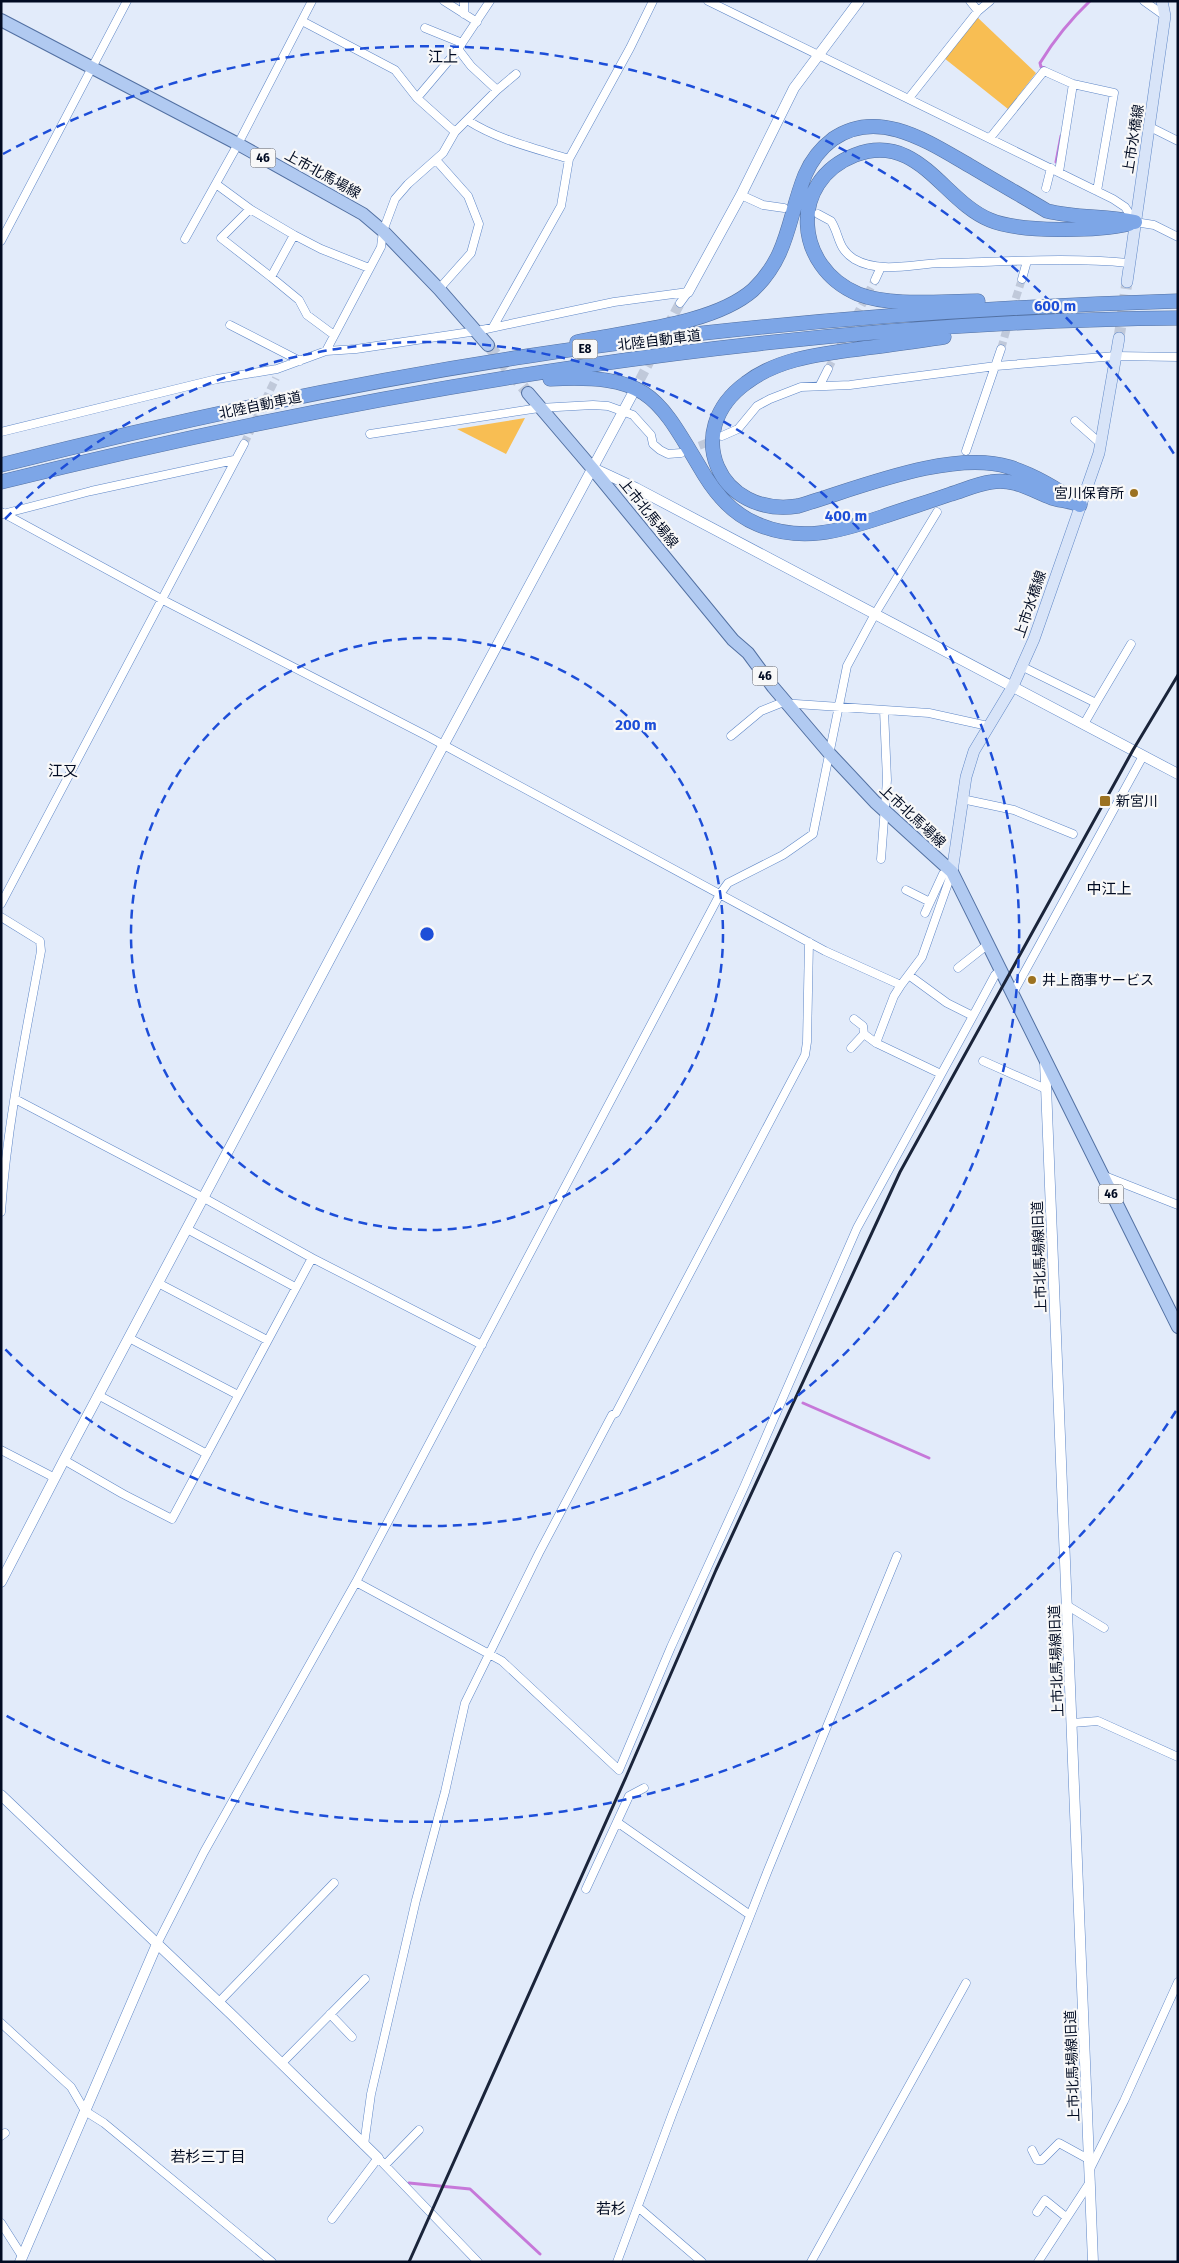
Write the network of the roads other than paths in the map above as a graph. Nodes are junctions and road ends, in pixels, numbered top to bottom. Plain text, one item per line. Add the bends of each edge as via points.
1 (127, 1) edge
2 (312, 1) edge
3 (444, 1) edge
4 (464, 1) edge
5 (490, 1) edge
6 (653, 1) edge
7 (708, 1) edge
8 (859, 1) edge
9 (970, 1) edge
10 (990, 1) edge
11 (1144, 1) edge
12 (1162, 1) edge
13 (978, 11) junction
14 (464, 14) junction
15 (1165, 16) junction
16 (1, 20) edge
17 (302, 21) junction
18 (477, 22) junction
19 (425, 28) dead end
20 (460, 46) junction
21 (819, 54) junction
22 (93, 67) junction
23 (516, 74) dead end
24 (1073, 84) junction
25 (497, 90) junction
26 (417, 98) junction
27 (909, 98) junction
28 (467, 120) junction
29 (1150, 127) junction
30 (455, 132) junction
31 (990, 138) junction
32 (1178, 141) edge
33 (238, 144) junction
34 (569, 159) junction
35 (436, 160) junction
36 (1055, 170) junction
37 (216, 184) junction
38 (1046, 188) dead end
39 (1097, 191) junction
40 (740, 195) junction
41 (784, 208) dead end
42 (250, 209) junction
43 (818, 214) dead end
44 (1135, 222) junction
45 (383, 231) junction
46 (294, 235) junction
47 (1178, 237) edge
48 (185, 239) dead end
49 (1, 241) edge
50 (1027, 261) junction
51 (1128, 263) junction
52 (881, 267) junction
53 (369, 268) junction
54 (271, 276) junction
55 (1022, 278) tunnel mouth
56 (874, 280) tunnel mouth
57 (1127, 282) tunnel mouth
58 (439, 289) junction
59 (688, 292) junction
60 (1178, 300) edge
61 (680, 303) tunnel mouth
62 (1178, 318) edge
63 (1071, 322) junction
64 (230, 325) dead end
65 (493, 327) junction
66 (477, 331) junction
67 (334, 335) junction
68 (1119, 338) tunnel mouth
69 (488, 345) tunnel mouth
70 (1001, 349) tunnel mouth
71 (326, 350) junction
72 (1116, 356) junction
73 (1178, 357) edge
74 (300, 361) junction
75 (996, 366) junction
76 (277, 369) junction
77 (828, 369) tunnel mouth
78 (445, 370) junction
79 (276, 378) tunnel mouth
80 (820, 385) junction
81 (528, 393) tunnel mouth
82 (633, 393) tunnel mouth
83 (361, 403) junction
84 (539, 408) junction
85 (624, 410) junction
86 (1075, 421) dead end
87 (1, 432) edge
88 (370, 434) dead end
89 (722, 436) tunnel mouth
90 (244, 444) tunnel mouth
91 (1101, 444) junction
92 (966, 451) dead end
93 (681, 453) tunnel mouth
94 (234, 460) junction
95 (1, 465) edge
96 (592, 468) junction
97 (1, 482) edge
98 (1080, 505) junction
99 (937, 512) dead end
100 (2, 514) edge
101 (162, 600) junction
102 (875, 614) junction
103 (1131, 644) dead end
104 (1023, 667) junction
105 (1014, 686) junction
106 (1096, 703) junction
107 (788, 704) junction
108 (838, 706) junction
109 (884, 710) junction
110 (1084, 724) junction
111 (988, 726) junction
112 (731, 736) dead end
113 (443, 746) junction
114 (830, 754) junction
115 (1143, 756) junction
116 (1178, 774) edge
117 (962, 799) junction
118 (885, 812) junction
119 (1073, 834) dead end
120 (881, 859) dead end
121 (952, 872) junction
122 (906, 890) dead end
123 (720, 894) junction
124 (930, 902) junction
125 (1, 904) edge
126 (925, 914) dead end
127 (1, 918) edge
128 (809, 942) junction
129 (987, 945) junction
130 (958, 968) dead end
131 (1000, 970) junction
132 (910, 976) junction
133 (901, 985) junction
134 (1012, 996) junction
135 (973, 1016) junction
136 (854, 1018) dead end
137 (864, 1034) junction
138 (876, 1043) junction
139 (851, 1048) dead end
140 (1045, 1060) junction
141 (983, 1061) dead end
142 (941, 1074) junction
143 (1046, 1089) junction
144 (15, 1099) junction
145 (3, 1155) edge
146 (1100, 1174) junction
147 (204, 1198) junction
148 (1178, 1205) edge
149 (1, 1212) edge
150 (187, 1229) junction
151 (312, 1258) junction
152 (158, 1283) junction
153 (295, 1286) junction
154 (1178, 1327) edge
155 (129, 1338) junction
156 (267, 1340) junction
157 (482, 1345) junction
158 (98, 1395) junction
159 (238, 1395) junction
160 (1, 1450) edge
161 (206, 1454) junction
162 (64, 1460) junction
163 (55, 1478) junction
164 (897, 1556) dead end
165 (1, 1582) edge
166 (356, 1582) junction
167 (1068, 1606) junction
168 (1104, 1628) dead end
169 (488, 1653) junction
170 (1072, 1723) junction
171 (1178, 1757) edge
172 (644, 1788) dead end
173 (1, 1795) edge
174 (617, 1822) junction
175 (334, 1883) dead end
176 (586, 1889) dead end
177 (750, 1915) junction
178 (157, 1944) junction
179 (364, 1979) dead end
180 (1178, 1982) edge
181 (966, 1983) dead end
182 (220, 2002) junction
183 (330, 2014) junction
184 (1, 2023) edge
185 (352, 2037) dead end
186 (282, 2063) junction
187 (85, 2111) junction
188 (419, 2130) dead end
189 (364, 2144) junction
190 (1032, 2150) dead end
191 (381, 2162) junction
192 (1090, 2165) junction
193 (1090, 2181) junction
194 (638, 2207) junction
195 (1037, 2212) dead end
196 (1066, 2217) junction
197 (332, 2219) dead end
198 (1, 2223) edge
199 (21, 2259) edge
200 (272, 2262) edge
201 (478, 2262) edge
202 (616, 2262) edge
203 (702, 2262) edge
204 (811, 2262) edge
205 (1038, 2262) edge
206 (1093, 2262) edge

1 - 22 street
2 - 17 street
3 - 14 street
4 - 14 street
5 - 18 street
6 - 34 street
7 - 21 street
8 - 21 street
9 - 13 street
10 - 13 street
11 - 15 street
12 - 15 main road, 上市水橋線
13 - 27 street
14 - 18 street
15 - 29 main road, 上市水橋線
16 - 22 main road, 上市北馬場線 / 46
17 - 26 street via 395,70
17 - 33 street
18 - 20 street
19 - 20 street
20 - 25 street via 471,66
20 - 26 street
21 - 27 street
21 - 40 street via 794,88
22 - 33 main road, 上市北馬場線 / 46
22 - 49 street
23 - 25 street
24 - 31 street via 1044,71
24 - 36 street
24 - 39 street via 1114,93
25 - 28 street
26 - 30 street
27 - 31 street
28 - 30 street
28 - 34 street via 480,129 528,148
29 - 32 street
29 - 44 main road, 上市水橋線
30 - 35 street
31 - 36 street
33 - 37 street
33 - 45 main road, 上市北馬場線 / 46 via 348,204
34 - 65 street via 561,206
35 - 45 street via 395,200
35 - 58 street via 468,196 479,224 471,253
36 - 38 street
36 - 39 street
37 - 42 street
37 - 48 street
39 - 44 street via 1125,207
40 - 41 street via 763,205
40 - 59 street
42 - 46 street
42 - 54 street via 221,238
43 - 52 street via 831,221 842,247 854,258
44 - 47 street via 1154,225
44 - 51 main road, 上市水橋線
44 - 60 highway via 1110,228 1057,228 1014,226 991,220 963,204 920,164 895,152 882,151 857,154 833,168 816,188 807,217 809,241 826,273 846,288 876,299 932,302
44 - 78 highway via 1047,211 916,136 886,127 861,127 830,141 811,162 782,249 765,277 738,301 691,319
45 - 53 street via 381,247
45 - 58 main road, 上市北馬場線 / 46
46 - 53 street
46 - 54 street
50 - 51 street
50 - 52 street
50 - 55 street
51 - 57 main road, 上市水橋線
52 - 56 street
53 - 67 street
54 - 67 street via 299,300 307,315
58 - 66 main road, 上市北馬場線 / 46
59 - 61 street
59 - 65 street via 614,302
60 - 78 highway, 北陸自動車道 / E8 via 994,308 800,324 530,356
62 - 63 highway, 北陸自動車道 / E8
63 - 83 highway, 北陸自動車道 / E8 via 896,332 706,351 453,386
63 - 98 highway via 816,355 773,367 747,382 728,400 712,434 713,451 723,478 733,490 767,507 798,506 916,471 961,462 1008,467 1058,489
64 - 74 street
65 - 66 street
66 - 69 main road, 上市北馬場線 / 46
66 - 71 street via 356,350
67 - 71 street
68 - 72 main road, 上市水橋線
70 - 75 street
71 - 74 street
72 - 73 street
72 - 75 street
72 - 91 main road, 上市水橋線
74 - 76 street
75 - 80 street via 850,385
75 - 92 street
76 - 79 street
76 - 87 street via 217,379
77 - 80 street
78 - 95 highway, 北陸自動車道 / E8 via 277,401
80 - 89 street via 801,387 770,399 757,406 738,429
81 - 84 main road, 上市北馬場線 / 46
82 - 85 street
83 - 97 highway, 北陸自動車道 / E8 via 182,439
83 - 98 highway via 552,379 602,378 628,385 655,401 668,416 714,491 736,512 757,524 799,535 846,529 992,481 1020,484 1052,498
84 - 85 street via 593,405
84 - 88 street
84 - 96 main road, 上市北馬場線 / 46
85 - 93 street via 644,426 660,450 668,454
85 - 96 street
86 - 91 street
90 - 94 street
91 - 98 main road, 上市水橋線
94 - 100 street
94 - 101 street
96 - 102 street
96 - 107 main road, 上市北馬場線 / 46
96 - 113 street
98 - 104 main road, 上市水橋線
99 - 102 street
100 - 101 street
101 - 113 street
101 - 125 street
102 - 105 street
102 - 108 street via 850,658
103 - 106 street
104 - 105 main road, 上市水橋線
104 - 106 street
105 - 110 street
105 - 111 main road, 上市水橋線
106 - 110 street
107 - 108 street
107 - 112 street via 781,703 761,711
107 - 114 main road, 上市北馬場線 / 46
108 - 109 street
108 - 114 street
109 - 111 street via 929,713
109 - 118 street
110 - 115 street
111 - 117 main road, 上市水橋線 via 974,751
113 - 123 street
113 - 147 street
114 - 118 main road, 上市北馬場線 / 46
114 - 123 street via 813,834 783,855 728,883
115 - 116 street
115 - 134 street
117 - 119 street via 1014,810
117 - 121 main road, 上市水橋線
118 - 120 street
118 - 121 main road, 上市北馬場線 / 46
121 - 124 street via 943,874
121 - 129 main road, 上市北馬場線 / 46
121 - 132 street via 922,957
122 - 124 street
123 - 128 street
123 - 157 street
124 - 126 street
127 - 144 street via 40,941
128 - 133 street
128 - 169 street via 808,1042 805,1055
129 - 130 street
129 - 131 main road, 上市北馬場線 / 46
131 - 134 main road, 上市北馬場線 / 46
131 - 135 street
132 - 133 street
132 - 135 street
133 - 138 street
134 - 140 main road, 上市北馬場線 / 46
135 - 142 street
136 - 137 street via 863,1026
137 - 138 street
137 - 139 street
138 - 142 street
140 - 143 street, 上市北馬場線旧道
140 - 146 main road, 上市北馬場線 / 46
141 - 143 street
142 - 169 street via 857,1228 670,1647 619,1770 502,1661
143 - 167 street, 上市北馬場線旧道
144 - 145 street
144 - 147 street
145 - 149 street
146 - 148 street
146 - 154 main road, 上市北馬場線 / 46
147 - 150 street
147 - 151 street
150 - 152 street
150 - 153 street
151 - 153 street
151 - 157 street
152 - 155 street
152 - 156 street
153 - 156 street
155 - 158 street
155 - 159 street
156 - 159 street
157 - 166 street
158 - 161 street
158 - 162 street
159 - 161 street
160 - 163 street
161 - 162 street via 172,1519
162 - 163 street
163 - 165 street
164 - 177 street
166 - 169 street
166 - 178 street via 204,1852
167 - 168 street
167 - 170 street, 上市北馬場線旧道
169 - 189 street via 465,1703 371,2094
170 - 171 street via 1098,1721
170 - 192 street, 上市北馬場線旧道
172 - 174 street via 629,1796
173 - 178 street
174 - 176 street
174 - 177 street
175 - 182 street
177 - 194 street
178 - 182 street
178 - 187 street
179 - 183 street
180 - 192 street via 1124,2101
181 - 204 street
182 - 186 street
183 - 185 street
183 - 186 street
184 - 187 street via 71,2087
186 - 189 street
187 - 199 street
187 - 200 street
188 - 191 street
189 - 191 street
190 - 192 street via 1037,2160 1042,2160 1059,2142
191 - 197 street
191 - 201 street
192 - 193 street, 上市北馬場線旧道
193 - 196 street
193 - 206 street, 上市北馬場線旧道
194 - 202 street
194 - 203 street
195 - 196 street via 1045,2200
196 - 205 street
198 - 199 street

